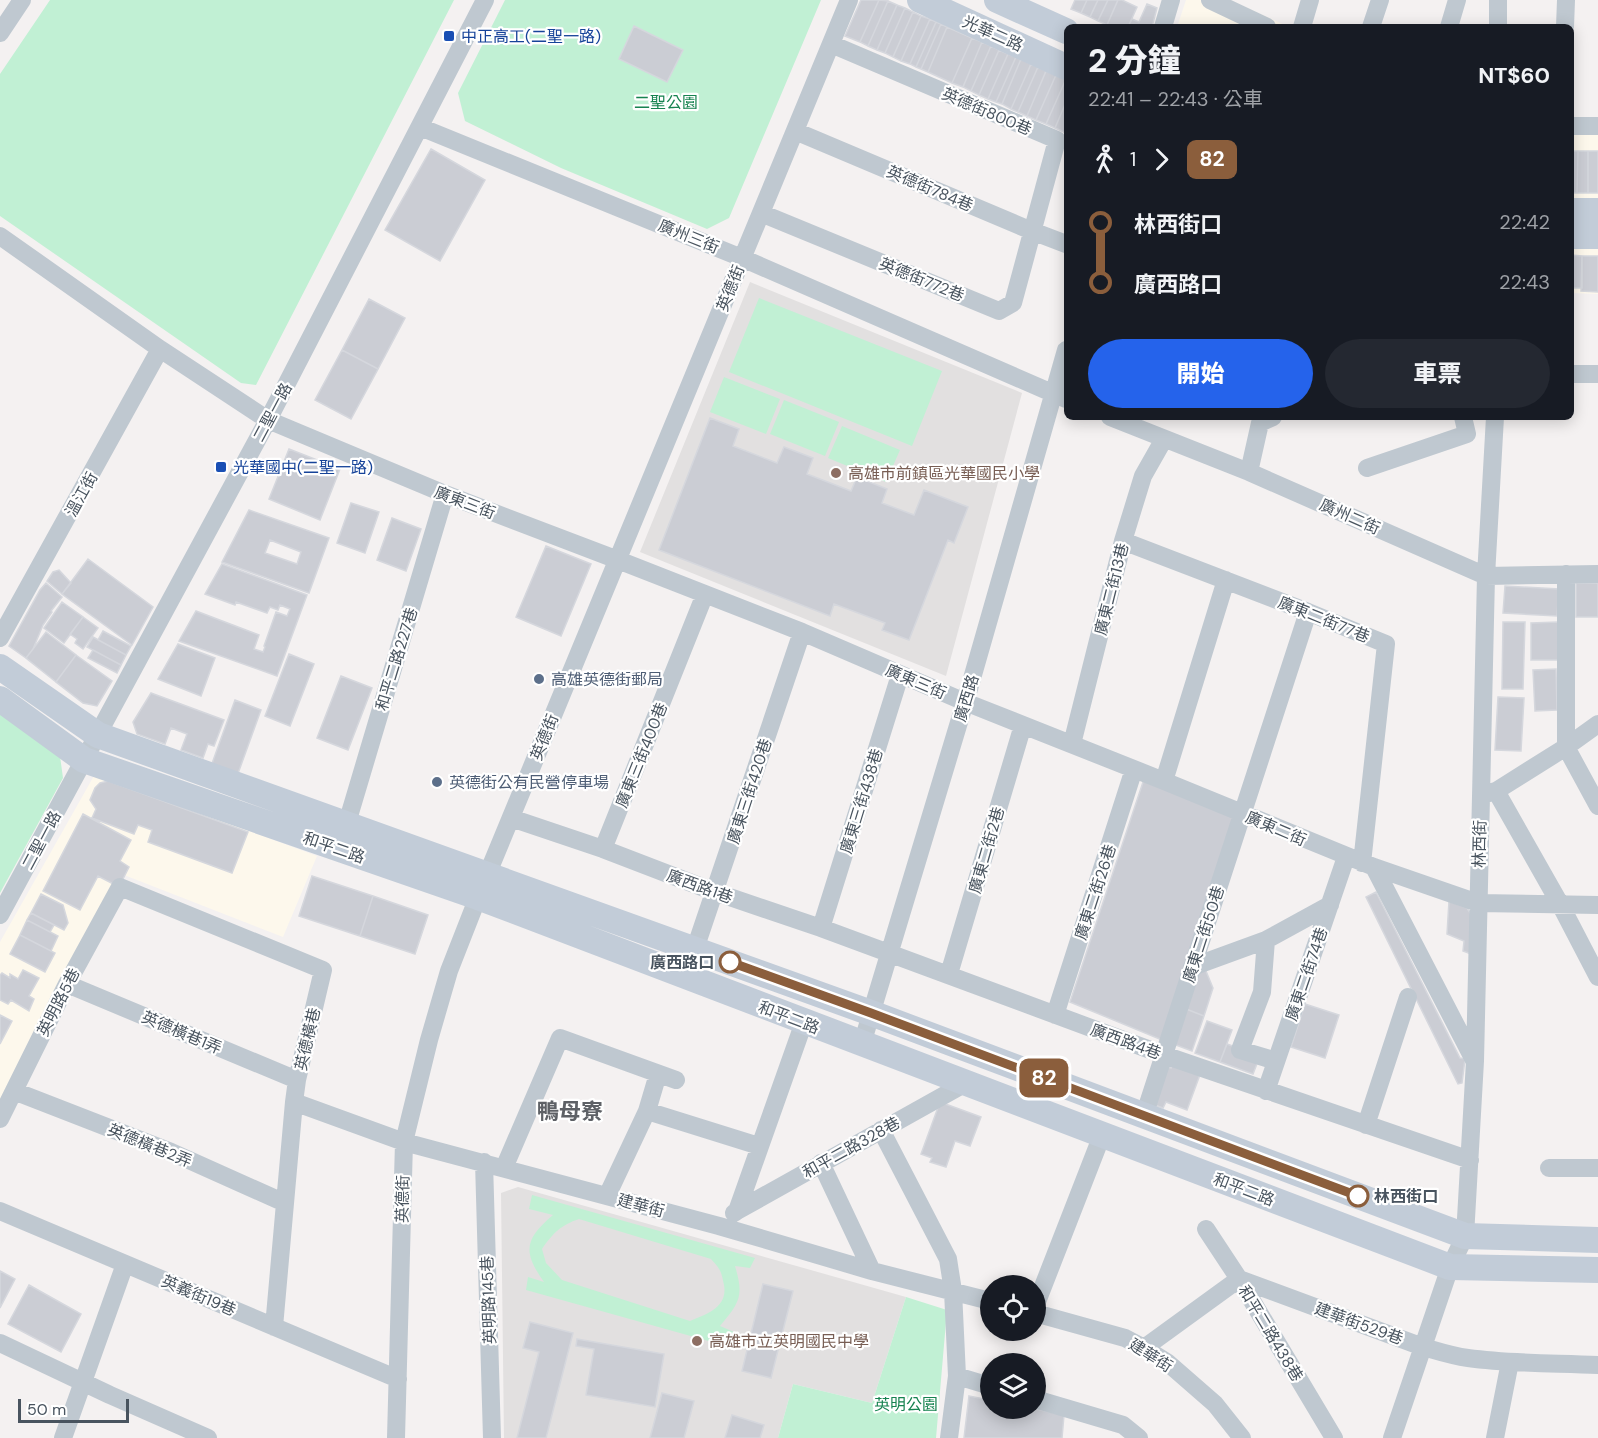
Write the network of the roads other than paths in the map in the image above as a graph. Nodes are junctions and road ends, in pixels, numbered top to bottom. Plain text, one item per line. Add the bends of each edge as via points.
1 (22, 0) edge
2 (485, 0) edge
3 (849, 0) edge
4 (920, 0) edge
5 (1171, 0) edge
6 (1210, 0) edge
7 (1310, 0) edge
8 (1380, 0) edge
9 (1457, 0) edge
10 (1498, 0) edge
11 (1566, 0) edge
12 (1014, 3) edge
13 (1239, 6) edge
14 (1164, 24) edge
15 (1263, 24) edge
16 (1303, 24) edge
17 (1372, 24) edge
18 (1450, 24) edge
19 (1498, 24) edge
20 (1565, 24) edge
21 (1064, 30) edge
22 (0, 33) edge
23 (831, 44) junction
24 (1064, 66) edge
25 (1574, 126) edge
26 (1598, 126) edge
27 (420, 127) junction
28 (795, 131) junction
29 (1574, 211) edge
30 (1598, 211) edge
31 (761, 213) junction
32 (1032, 231) junction
33 (0, 236) edge
34 (1574, 236) edge
35 (1598, 236) edge
36 (1064, 243) edge
37 (742, 258) junction
38 (160, 350) junction
39 (1064, 366) edge
40 (1574, 374) edge
41 (1598, 374) edge
42 (1060, 397) edge
43 (268, 420) junction
44 (1123, 420) edge
45 (1262, 420) edge
46 (1464, 420) edge
47 (1495, 420) edge
48 (1164, 439) junction
49 (1367, 468) dead end
50 (1249, 472) junction
51 (445, 494) junction
52 (1123, 541) junction
53 (618, 560) junction
54 (1566, 574) junction
55 (1598, 574) edge
56 (1486, 576) junction
57 (1226, 580) junction
58 (705, 594) junction
59 (1308, 612) junction
60 (802, 632) junction
61 (0, 638) edge
62 (0, 667) edge
63 (900, 675) junction
64 (0, 699) edge
65 (965, 702) junction
66 (1598, 724) edge
67 (1023, 725) junction
68 (98, 735) junction
69 (1072, 744) junction
70 (1566, 747) junction
71 (84, 760) junction
72 (1134, 769) junction
73 (1164, 781) junction
74 (1488, 793) junction
75 (1598, 806) edge
76 (1243, 814) junction
77 (511, 818) junction
78 (347, 823) junction
79 (603, 849) junction
80 (1361, 862) junction
81 (483, 886) junction
82 (120, 887) joint
83 (715, 892) junction
84 (1478, 903) junction
85 (1560, 904) junction
86 (1330, 905) junction
87 (1598, 905) edge
88 (0, 915) edge
89 (821, 928) junction
90 (1266, 940) junction
91 (695, 949) junction
92 (889, 952) junction
93 (1192, 967) junction
94 (949, 974) junction
95 (1598, 977) edge
96 (67, 984) junction
97 (1408, 997) dead end
98 (871, 1013) junction
99 (1055, 1015) junction
100 (804, 1022) junction
101 (862, 1044) junction
102 (1164, 1055) junction
103 (1276, 1061) junction
104 (1475, 1061) junction
105 (658, 1074) junction
106 (297, 1080) junction
107 (676, 1080) dead end
108 (966, 1083) junction
109 (14, 1091) junction
110 (1266, 1091) junction
111 (294, 1102) junction
112 (647, 1111) junction
113 (1144, 1116) junction
114 (0, 1119) edge
115 (1366, 1125) junction
116 (881, 1130) junction
117 (1102, 1136) junction
118 (404, 1142) junction
119 (759, 1146) junction
120 (1470, 1160) junction
121 (484, 1162) junction
122 (821, 1163) junction
123 (504, 1168) junction
124 (1549, 1168) dead end
125 (1598, 1168) edge
126 (607, 1196) junction
127 (285, 1203) junction
128 (0, 1211) edge
129 (737, 1211) junction
130 (719, 1226) junction
131 (1206, 1229) dead end
132 (1465, 1236) junction
133 (1598, 1240) edge
134 (125, 1264) junction
135 (1450, 1267) junction
136 (1598, 1270) edge
137 (872, 1271) junction
138 (1046, 1279) edge
139 (1239, 1279) junction
140 (953, 1291) junction
141 (980, 1298) edge
142 (1046, 1316) edge
143 (274, 1326) junction
144 (0, 1343) edge
145 (1423, 1347) junction
146 (1144, 1348) junction
147 (1510, 1362) junction
148 (1598, 1365) edge
149 (957, 1377) junction
150 (398, 1379) junction
151 (83, 1381) junction
152 (980, 1383) edge
153 (1046, 1402) edge
154 (180, 1433) edge
155 (63, 1438) edge
156 (208, 1438) edge
157 (396, 1438) edge
158 (492, 1438) edge
159 (950, 1438) edge
160 (1139, 1438) edge
161 (1242, 1438) edge
162 (1334, 1438) edge
163 (1392, 1438) edge
164 (1495, 1438) edge

1 - 22 street
2 - 27 street, 二聖一路
3 - 23 street, 英德街
4 - 24 street, 光華二路
5 - 14 street
6 - 13 street
7 - 16 street
8 - 17 street
9 - 18 street
10 - 19 street
11 - 20 street
12 - 21 street, 光華二路
13 - 15 street
23 - 28 street, 英德街
23 - 32 street, 英德街800巷 via 1056,140
25 - 26 street
27 - 37 street, 廣州三街
27 - 43 street, 二聖一路
28 - 31 street, 英德街
28 - 32 street, 英德街784巷
29 - 30 street
31 - 32 street, 英德街772巷 via 999,311 1013,303
31 - 37 street, 英德街
32 - 36 street, 英德街784巷
33 - 38 street, 廣東三街
34 - 35 street
37 - 42 street, 廣州三街
37 - 53 street, 英德街
38 - 43 street, 廣東三街
38 - 61 street, 溫江街
39 - 42 street, 廣西路
40 - 41 street
42 - 65 street, 廣西路
43 - 51 street, 廣東三街
43 - 68 street, 二聖一路
44 - 48 street, 廣州二街
45 - 50 street
46 - 49 street via 1467,434
47 - 56 street, 林西街
48 - 50 street, 廣州二街
48 - 52 street, 廣東二街13巷 via 1143,477
50 - 56 street, 廣州二街
51 - 53 street, 廣東三街
51 - 78 street, 和平二路227巷
52 - 57 street, 廣東二街77巷
52 - 69 street, 廣東二街13巷
53 - 58 street, 廣東三街
53 - 77 street, 英德街
54 - 55 street, 廣州二街
54 - 56 street, 廣州二街
54 - 70 street
56 - 74 street, 林西街
57 - 59 street, 廣東二街77巷
57 - 73 street
58 - 60 street, 廣東三街
58 - 79 street, 廣東三街400巷
59 - 76 street, 廣東二街50巷
59 - 80 street, 廣東二街77巷 via 1386,644
60 - 63 street, 廣東三街
60 - 83 street, 廣東三街420巷
62 - 68 street, 和平二路
63 - 65 street, 廣東三街
63 - 89 street, 廣東三街438巷
64 - 71 street, 和平二路
65 - 67 street, 廣東二街
65 - 92 street, 廣西路
66 - 70 street
67 - 69 street, 廣東二街
67 - 94 street, 廣東二街2巷
68 - 71 street, 二聖一路
68 - 78 street, 和平二路
69 - 72 street, 廣東二街
70 - 74 street
70 - 75 street
71 - 81 street, 和平二路
71 - 88 street, 二聖一路
72 - 73 street, 廣東二街
72 - 99 street, 廣東二街26巷
73 - 76 street, 廣東二街
74 - 84 street, 林西街
74 - 85 street
76 - 80 street, 廣東二街
76 - 93 street, 廣東二街50巷
77 - 79 street, 廣西路1巷
77 - 81 street, 英德街
78 - 81 street, 和平二路
79 - 83 street, 廣西路1巷
80 - 84 street, 廣東二街
80 - 86 street, 廣東二街74巷
80 - 104 street
81 - 91 street, 和平二路
81 - 100 street, 和平二路
81 - 118 street, 英德街 via 449,971
82 - 96 street, 英明路5巷
82 - 106 street, 英德橫巷 via 323,970
83 - 89 street, 廣西路1巷
83 - 91 street, 廣東三街420巷
84 - 85 street, 廣東二街
84 - 104 street, 林西街
85 - 87 street, 廣東二街
85 - 95 street
86 - 90 street
86 - 103 street, 廣東二街74巷
89 - 92 street, 廣西路1巷
90 - 93 street
90 - 103 street via 1262,992 1240,1050
91 - 98 street, 和平二路
92 - 94 street, 廣西路4巷
92 - 98 street, 廣西路
93 - 102 street, 廣東二街50巷
94 - 99 street, 廣西路4巷
96 - 106 street, 英德橫巷1弄
96 - 109 street, 英明路5巷
97 - 115 street
98 - 101 street, 廣西路
98 - 113 street, 和平二路
99 - 102 street, 廣西路4巷
100 - 101 street, 和平二路
100 - 119 street
101 - 108 street, 和平二路
102 - 110 street, 廣西路4巷
102 - 113 street, 廣東二街50巷
103 - 110 street, 廣東二街74巷
104 - 120 street, 林西街
105 - 107 street
105 - 112 street
105 - 123 street via 560,1038
106 - 111 street, 英德橫巷
108 - 116 street, 和平二路328巷
108 - 117 street, 和平二路
109 - 114 street, 英明路5巷
109 - 127 street, 英德橫巷2弄 via 171,1152
110 - 115 street, 廣西路4巷
111 - 118 street, 建華街
111 - 127 street, 英德橫巷
112 - 119 street
112 - 126 street
113 - 132 street, 和平二路
115 - 120 street, 廣西路4巷
116 - 122 street, 和平二路328巷
116 - 140 street via 948,1259
117 - 135 street, 和平二路
117 - 138 street
118 - 121 street, 建華街
118 - 150 street, 英德街
119 - 129 street
120 - 132 street, 林西街
121 - 123 street, 建華街
121 - 158 street, 英明路145巷
122 - 129 street, 和平二路328巷
122 - 137 street
123 - 126 street, 建華街
124 - 125 street
126 - 130 street, 建華街
127 - 143 street, 英德橫巷
128 - 134 street, 英義街19巷
129 - 130 street, 和平二路328巷
130 - 137 street, 建華街
131 - 139 street, 和平二路438巷
132 - 133 street, 和平二路
132 - 135 street, 林西街
134 - 143 street, 英義街19巷
134 - 151 street
135 - 136 street, 和平二路
135 - 145 street
137 - 140 street, 建華街
139 - 145 street, 建華街529巷
139 - 146 street
139 - 162 street, 和平二路438巷
140 - 141 street, 建華街
140 - 149 street
142 - 146 street, 建華街 via 1125,1338
143 - 150 street, 英義街19巷
144 - 151 street
145 - 147 street, 建華街529巷 via 1466,1358
145 - 163 street
146 - 161 street, 建華街 via 1168,1363 1215,1404
147 - 148 street, 建華街529巷
147 - 164 street
149 - 152 street
149 - 159 street
150 - 157 street, 英德街
151 - 154 street
151 - 155 street
153 - 160 street via 1123,1425
154 - 156 street

